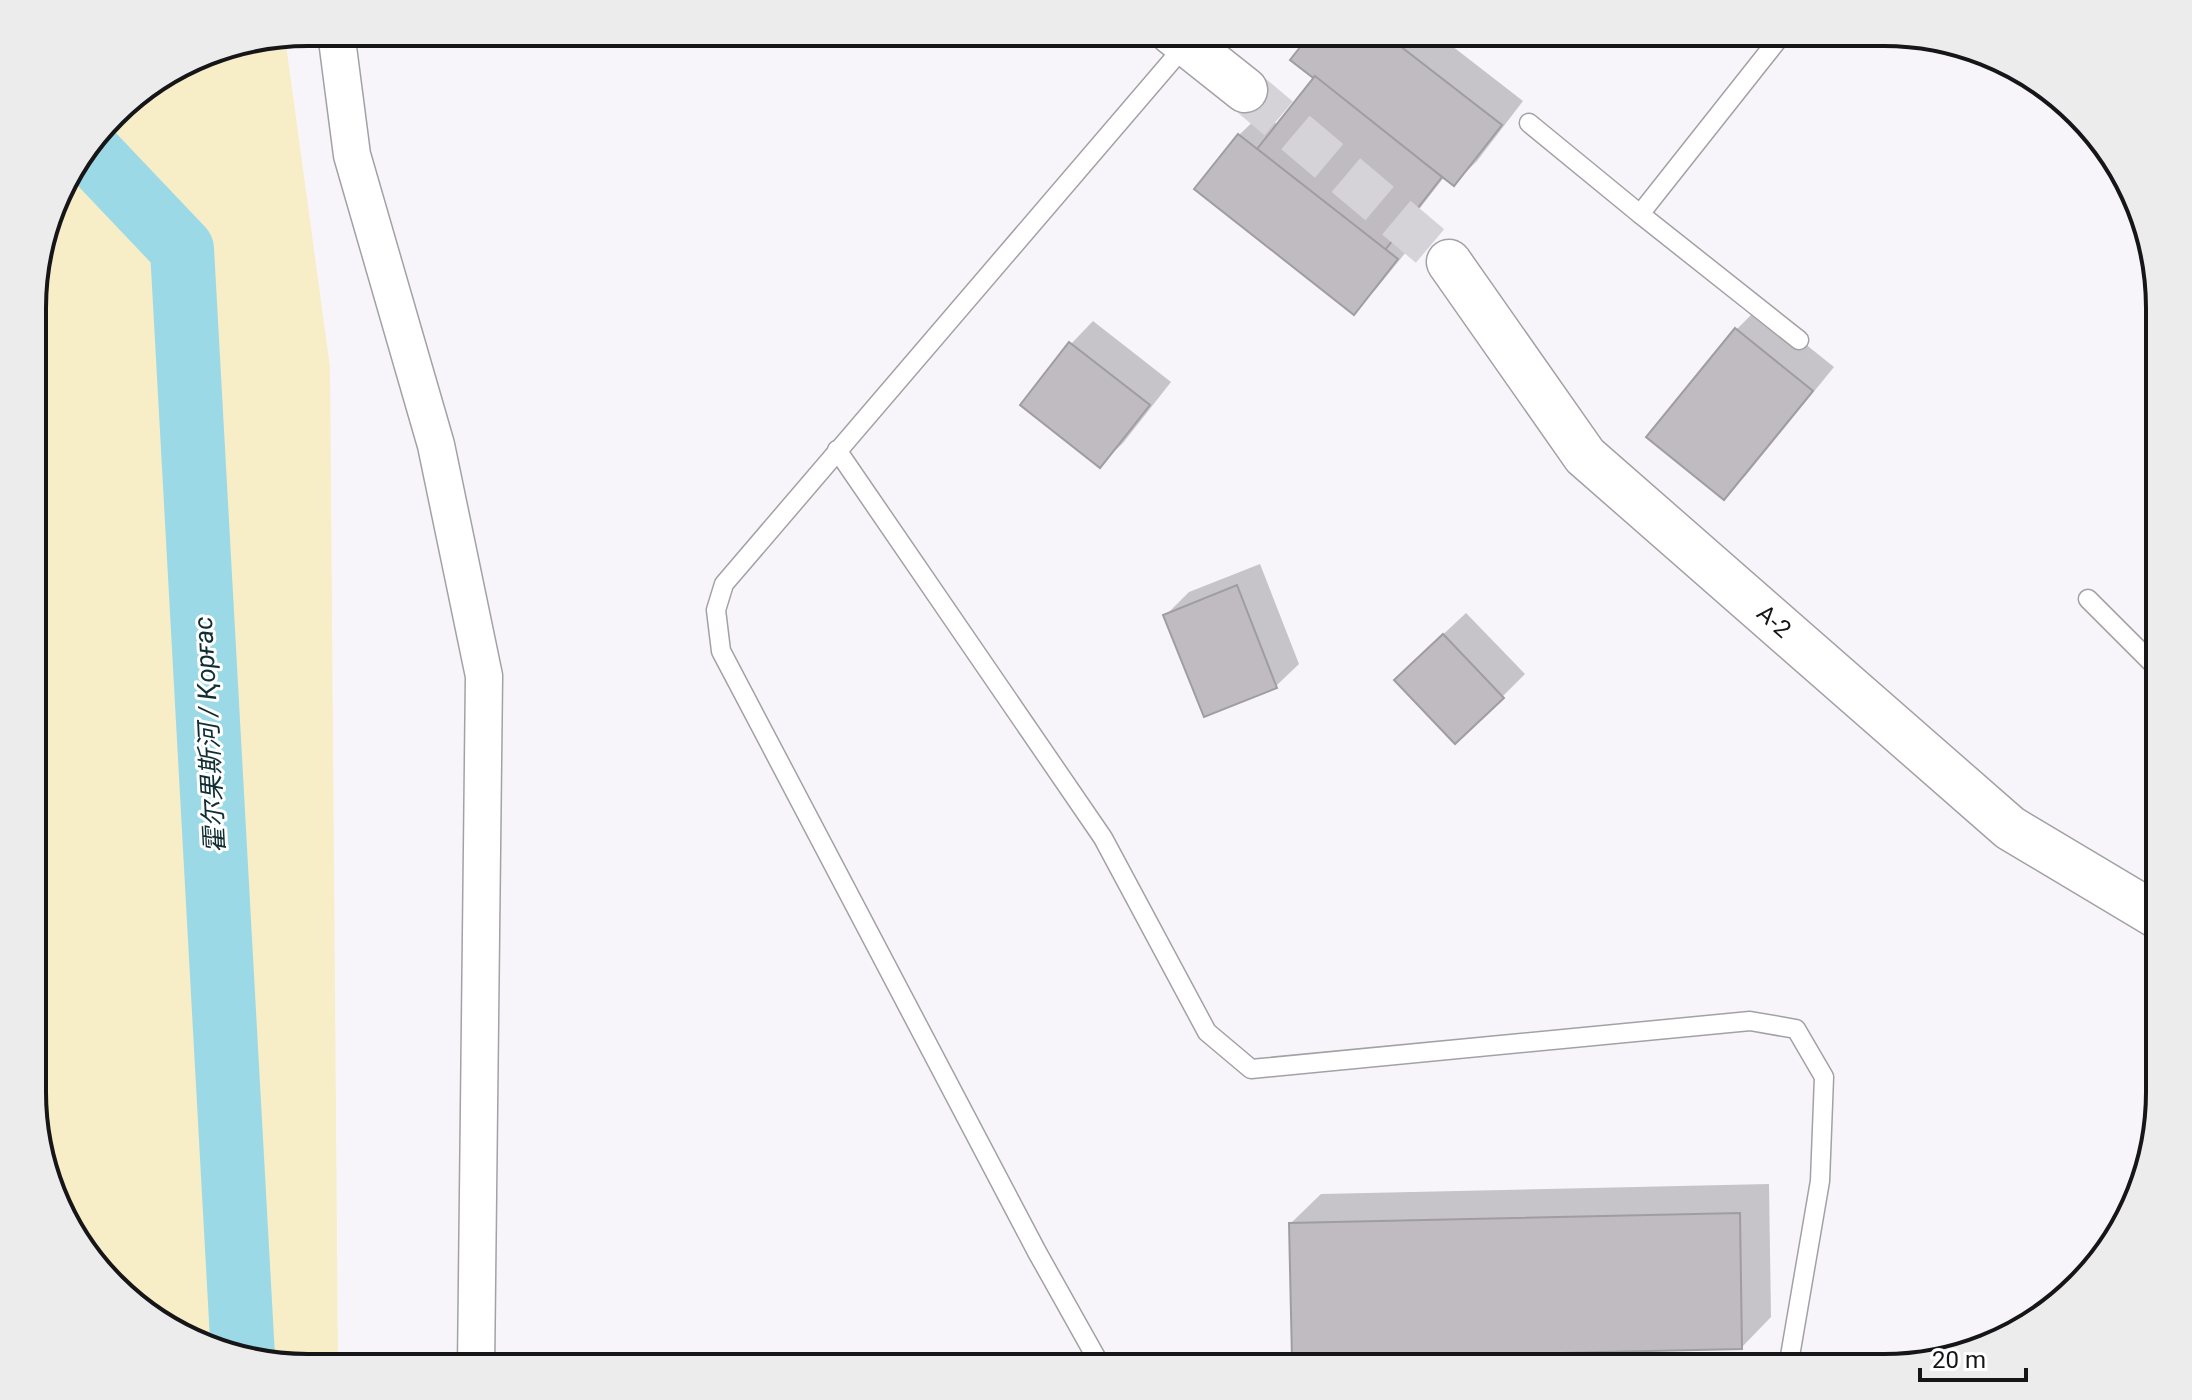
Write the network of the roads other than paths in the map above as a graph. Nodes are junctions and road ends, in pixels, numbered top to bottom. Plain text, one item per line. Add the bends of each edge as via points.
1 (1173, 46) edge
2 (1191, 46) edge
3 (1773, 46) edge
4 (338, 47) edge
5 (1245, 90) tunnel mouth
6 (1529, 123) dead end
7 (1640, 214) junction
8 (1449, 262) tunnel mouth
9 (1799, 340) dead end
10 (837, 450) junction
11 (2088, 599) dead end
12 (2145, 656) edge
13 (2145, 909) edge
14 (1791, 1353) edge
15 (476, 1354) edge
16 (1094, 1354) edge

1 - 10 lane
2 - 5 highway
3 - 7 lane
4 - 15 street via 352,155 436,445 484,676
6 - 7 lane
7 - 9 lane
8 - 13 highway, A-2 via 1585,456 2010,828
10 - 14 lane via 1103,838 1207,1032 1251,1069 1750,1021 1796,1029 1824,1077 1820,1181
10 - 16 lane via 724,584 716,610 721,651
11 - 12 lane

